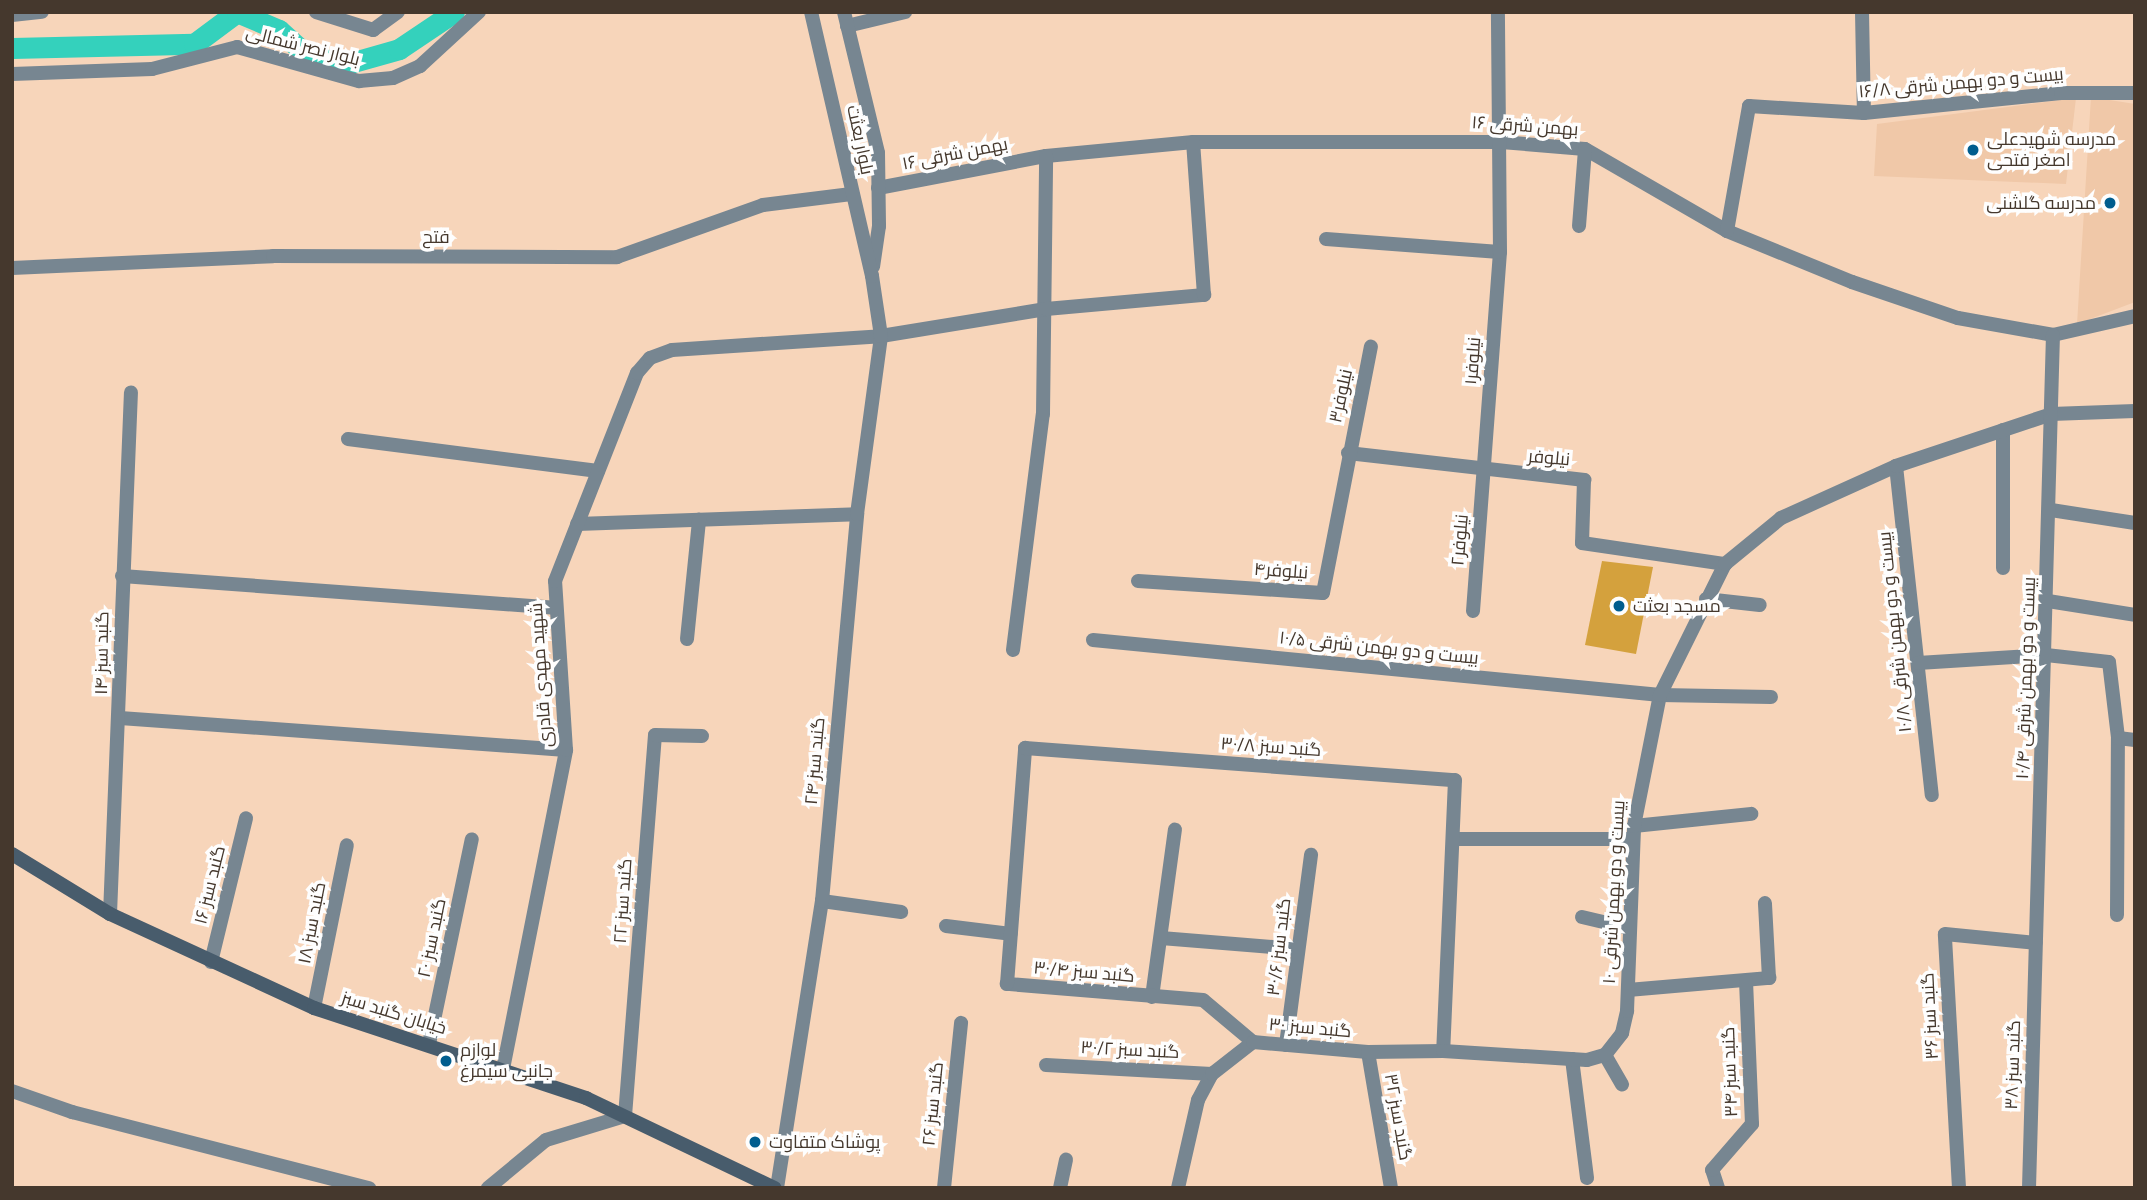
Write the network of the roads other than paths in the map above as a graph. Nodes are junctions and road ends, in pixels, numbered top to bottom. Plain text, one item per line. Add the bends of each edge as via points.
1 (43, 12) edge
2 (316, 12) edge
3 (398, 12) edge
4 (479, 12) edge
5 (811, 12) edge
6 (905, 12) edge
7 (1498, 12) edge
8 (1862, 12) edge
9 (12, 15) edge
10 (845, 19) edge
11 (12, 74) edge
12 (2135, 93) edge
13 (1864, 113) junction
14 (1193, 142) junction
15 (1501, 142) junction
16 (1585, 149) junction
17 (1046, 156) junction
18 (878, 188) junction
19 (851, 194) junction
20 (1578, 226) dead end
21 (1727, 231) junction
22 (1326, 239) dead end
23 (1500, 252) junction
24 (12, 268) edge
25 (872, 276) junction
26 (1046, 309) junction
27 (2135, 316) edge
28 (2053, 335) junction
29 (881, 336) junction
30 (1371, 347) dead end
31 (131, 392) dead end
32 (2135, 411) edge
33 (2051, 414) junction
34 (2003, 430) junction
35 (348, 439) dead end
36 (1348, 453) junction
37 (1896, 466) junction
38 (598, 471) junction
39 (1485, 472) junction
40 (2051, 510) junction
41 (857, 514) junction
42 (699, 520) junction
43 (2135, 523) edge
44 (577, 524) junction
45 (1724, 564) junction
46 (2003, 568) dead end
47 (122, 576) junction
48 (1138, 581) dead end
49 (1706, 599) junction
50 (2048, 601) junction
51 (1760, 605) dead end
52 (555, 608) junction
53 (1473, 611) dead end
54 (2135, 615) edge
55 (687, 639) dead end
56 (1093, 640) dead end
57 (1013, 650) dead end
58 (2046, 655) junction
59 (1918, 663) junction
60 (1661, 695) junction
61 (1771, 697) dead end
62 (120, 718) junction
63 (702, 736) dead end
64 (2118, 738) junction
65 (2135, 740) edge
66 (1025, 748) joint
67 (566, 750) junction
68 (1932, 794) dead end
69 (1751, 814) dead end
70 (246, 818) dead end
71 (1175, 830) dead end
72 (1633, 832) junction
73 (472, 839) dead end
74 (1453, 839) junction
75 (347, 845) dead end
76 (12, 854) edge
77 (1311, 855) dead end
78 (822, 901) junction
79 (1765, 903) dead end
80 (901, 912) dead end
81 (110, 914) junction
82 (2117, 915) dead end
83 (1582, 917) dead end
84 (946, 926) dead end
85 (1629, 928) junction
86 (1011, 934) junction
87 (1161, 938) junction
88 (2036, 943) junction
89 (1298, 949) junction
90 (211, 962) junction
91 (1746, 981) junction
92 (1628, 990) junction
93 (1152, 997) junction
94 (314, 1008) junction
95 (961, 1023) dead end
96 (1253, 1042) junction
97 (429, 1044) junction
98 (1286, 1045) junction
99 (1443, 1051) junction
100 (1368, 1052) junction
101 (1605, 1055) junction
102 (1572, 1059) junction
103 (1046, 1065) dead end
104 (503, 1069) junction
105 (1212, 1074) junction
106 (1622, 1085) dead end
107 (12, 1091) edge
108 (625, 1116) junction
109 (1066, 1160) dead end
110 (1587, 1178) dead end
111 (369, 1188) edge
112 (488, 1188) edge
113 (776, 1188) edge
114 (944, 1188) edge
115 (1060, 1188) edge
116 (1178, 1188) edge
117 (1391, 1188) edge
118 (1718, 1188) edge
119 (1959, 1188) edge
120 (2029, 1188) edge

1 - 9 street
2 - 3 street, بلوار نصر شمالی via 373,30
4 - 11 street, بلوار نصر شمالی via 420,66 393,78 359,81 237,47 152,69
5 - 19 street, بلوار بعثت
6 - 10 street
7 - 15 street, نیلوفر۱
8 - 13 street
10 - 18 street, بلوار بعثت via 878,153
12 - 13 street, بیست و دو بهمن شرقی ۱۶/۸ via 2061,93
13 - 21 street, بیست و دو بهمن شرقی ۱۶/۸ via 1749,106
14 - 15 street, بهمن شرقی ۱۶
14 - 17 street, بهمن شرقی ۱۶
14 - 26 street, شهید مهدی قادری via 1204,295
15 - 16 street, بهمن شرقی ۱۶
15 - 23 street, نیلوفر۱
16 - 20 street
16 - 21 street, بهمن شرقی ۱۶
17 - 18 street, بهمن شرقی ۱۶
17 - 26 street
18 - 25 street, بلوار بعثت
19 - 24 street, فتح via 763,205 617,257 273,256
19 - 25 street, بلوار بعثت
21 - 28 street, بهمن شرقی ۱۶ via 1852,282 1958,318
22 - 23 street
23 - 39 street, نیلوفر۱
25 - 29 street, بلوار بعثت
26 - 29 street, شهید مهدی قادری
26 - 57 street via 1043,414
27 - 28 street
28 - 33 street
29 - 38 street, شهید مهدی قادری via 672,350 650,358 637,373
29 - 41 street, گنبد سبز ۲۴
30 - 36 street, نیلوفر۳
31 - 47 street, گنبد سبز ۱۴
32 - 33 street, بیست و دو بهمن شرقی ۱۰
33 - 34 street, بیست و دو بهمن شرقی ۱۰
33 - 40 street, بیست و دو بهمن شرقی ۱۰/۴
34 - 37 street, بیست و دو بهمن شرقی ۱۰
34 - 46 street
35 - 38 street
36 - 39 street, نیلوفر
36 - 48 street, نیلوفر۴ via 1323,593
37 - 45 street, بیست و دو بهمن شرقی ۱۰ via 1781,518
37 - 59 street, بیست و دو بهمن شرقی ۱۰/۸
38 - 44 street, شهید مهدی قادری
39 - 45 street, نیلوفر via 1584,480 1582,543
39 - 53 street, نیلوفر۲
40 - 43 street
40 - 50 street, بیست و دو بهمن شرقی ۱۰/۴
41 - 42 street
41 - 78 street, گنبد سبز ۲۴
42 - 44 street
42 - 55 street
44 - 52 street, شهید مهدی قادری via 555,581
45 - 49 street, بیست و دو بهمن شرقی ۱۰
47 - 52 street
47 - 62 street, گنبد سبز ۱۴
49 - 51 street
49 - 60 street, بیست و دو بهمن شرقی ۱۰
50 - 54 street
50 - 58 street, بیست و دو بهمن شرقی ۱۰/۴
52 - 67 street, شهید مهدی قادری
56 - 60 street, بیست و دو بهمن شرقی ۱۰/۵
58 - 59 street
58 - 64 street via 2109,662
58 - 88 street, بیست و دو بهمن شرقی ۱۰/۴
59 - 68 street, بیست و دو بهمن شرقی ۱۰/۸
60 - 61 street, بیست و دو بهمن شرقی ۱۰/۵
60 - 72 street, بیست و دو بهمن شرقی ۱۰
62 - 67 street
62 - 81 street, گنبد سبز ۱۴
63 - 108 street, گنبد سبز ۲۲ via 655,735
64 - 65 street
64 - 82 street
66 - 74 street, گنبد سبز ۳۰/۸ via 1455,780
66 - 86 street, گنبد سبز ۳۰/۴
67 - 104 street, شهید مهدی قادری
69 - 72 street
70 - 90 street, گنبد سبز ۱۶
71 - 87 street
72 - 74 street
72 - 85 street, بیست و دو بهمن شرقی ۱۰
73 - 97 street, گنبد سبز ۲۰
74 - 99 street
75 - 94 street, گنبد سبز ۱۸
76 - 81 main road, خیابان گنبد سبز
77 - 89 street, گنبد سبز ۳۰/۶
78 - 80 street
78 - 113 street, گنبد سبز ۲۴
79 - 91 street via 1769,978
81 - 90 main road, خیابان گنبد سبز
83 - 85 street
84 - 86 street
85 - 92 street, بیست و دو بهمن شرقی ۱۰
86 - 93 street, گنبد سبز ۳۰/۴ via 1007,984
87 - 89 street
87 - 93 street
88 - 119 street, گنبد سبز ۳۶ via 1945,934
88 - 120 street, گنبد سبز ۳۸
89 - 98 street, گنبد سبز ۳۰/۶
90 - 94 main road, خیابان گنبد سبز
91 - 92 street
91 - 118 street, گنبد سبز ۳۴ via 1752,1124 1712,1170
92 - 101 street, بیست و دو بهمن شرقی ۱۰ via 1622,1033
93 - 96 street, گنبد سبز ۳۰/۴ via 1203,1000
94 - 97 main road, خیابان گنبد سبز
95 - 114 street, گنبد سبز ۲۶
96 - 98 street, گنبد سبز ۳۰
96 - 105 street, گنبد سبز ۳۰
97 - 104 main road, خیابان گنبد سبز
98 - 100 street, گنبد سبز ۳۰
99 - 100 street, گنبد سبز ۳۰
99 - 102 street
100 - 117 street, گنبد سبز ۳۲
101 - 102 street
101 - 106 street
102 - 110 street
103 - 105 street, گنبد سبز ۳۰/۲
104 - 108 main road, خیابان گنبد سبز
105 - 116 street, گنبد سبز ۳۰ via 1198,1100
107 - 111 street via 72,1112
108 - 112 street via 546,1140
108 - 113 main road, خیابان گنبد سبز
109 - 115 street

